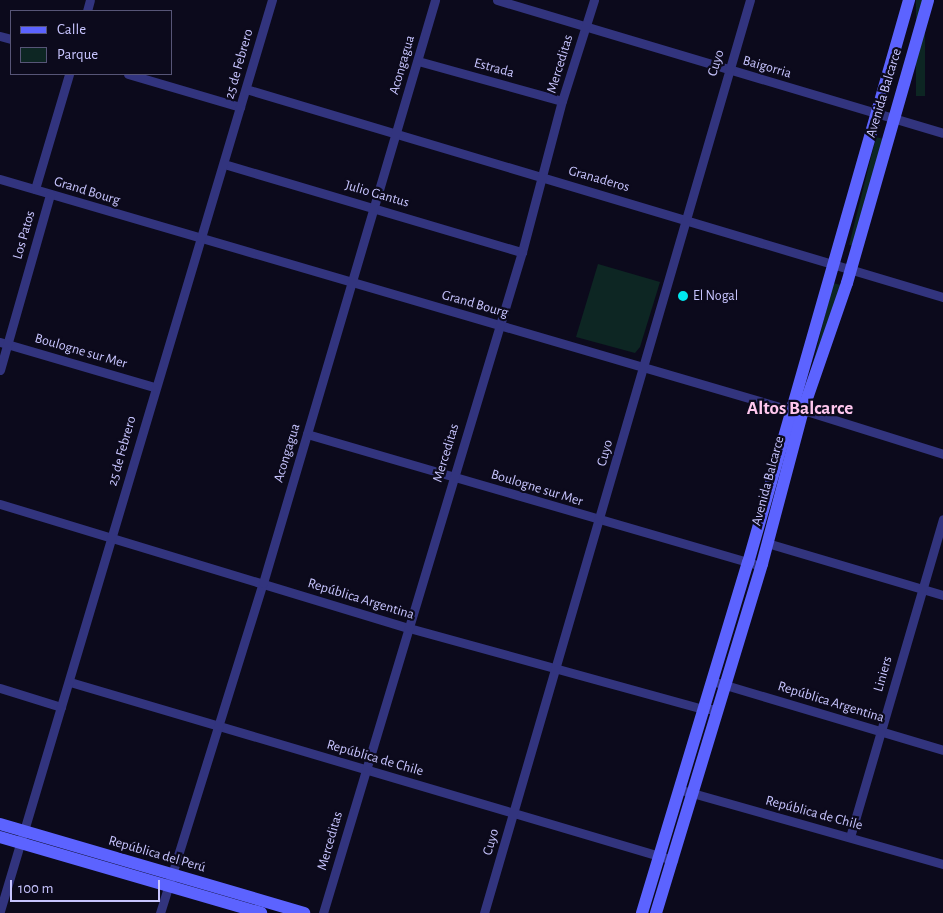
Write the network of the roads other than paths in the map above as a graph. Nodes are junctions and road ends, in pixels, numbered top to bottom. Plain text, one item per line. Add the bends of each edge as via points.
1 (272, 0) edge
2 (435, 0) edge
3 (497, 0) edge
4 (594, 0) edge
5 (750, 0) edge
6 (909, 0) edge
7 (928, 0) edge
8 (586, 26) junction
9 (418, 61) junction
10 (728, 70) junction
11 (69, 75) edge
12 (131, 75) edge
13 (246, 90) junction
14 (562, 101) junction
15 (240, 107) junction
16 (876, 112) junction
17 (892, 118) junction
18 (943, 133) edge
19 (396, 136) junction
20 (224, 164) junction
21 (542, 176) junction
22 (0, 179) edge
23 (35, 189) junction
24 (50, 194) junction
25 (374, 208) junction
26 (685, 219) junction
27 (201, 239) junction
28 (522, 252) junction
29 (833, 262) junction
30 (849, 268) junction
31 (352, 283) junction
32 (943, 297) edge
33 (500, 326) junction
34 (4, 343) edge
35 (643, 367) junction
36 (0, 370) edge
37 (154, 386) junction
38 (790, 410) junction
39 (803, 410) junction
40 (307, 434) junction
41 (943, 454) edge
42 (453, 478) junction
43 (0, 504) edge
44 (943, 519) edge
45 (600, 522) junction
46 (112, 536) junction
47 (767, 543) junction
48 (748, 564) junction
49 (762, 564) junction
50 (263, 583) junction
51 (923, 588) junction
52 (943, 594) edge
53 (408, 628) junction
54 (556, 668) junction
55 (70, 682) junction
56 (718, 683) junction
57 (0, 688) edge
58 (61, 707) junction
59 (703, 709) junction
60 (716, 709) junction
61 (218, 724) junction
62 (881, 731) junction
63 (943, 750) edge
64 (365, 770) junction
65 (678, 789) junction
66 (690, 794) junction
67 (514, 811) junction
68 (0, 824) edge
69 (0, 837) edge
70 (22, 837) junction
71 (850, 837) junction
72 (659, 855) junction
73 (673, 860) junction
74 (943, 864) edge
75 (171, 873) junction
76 (168, 886) junction
77 (0, 911) edge
78 (160, 913) edge
79 (261, 913) edge
80 (304, 913) edge
81 (323, 913) edge
82 (484, 913) edge
83 (642, 913) edge
84 (656, 913) edge

1 - 13 street, 25 de Febrero
2 - 9 street, Acongagua
3 - 8 street, Baigorria
4 - 8 street, Merceditas
5 - 10 street, Cuyo
6 - 16 main road, Avenida Balcarce
7 - 17 main road, Avenida Balcarce
8 - 10 street, Baigorria
8 - 14 street, Merceditas
9 - 14 street, Estrada
9 - 19 street, Acongagua
10 - 16 street, Baigorria
10 - 26 street, Cuyo
11 - 23 street
12 - 15 street
13 - 15 street, 25 de Febrero
13 - 19 street, Granaderos
14 - 21 street, Merceditas
15 - 20 street, 25 de Febrero
16 - 17 street, Baigorria
16 - 29 main road, Avenida Balcarce
17 - 18 street, Baigorria
17 - 30 main road, Avenida Balcarce
19 - 21 street, Granaderos
19 - 25 street, Acongagua
20 - 25 street, Julio Gantus
20 - 27 street, 25 de Febrero
21 - 26 street, Granaderos
21 - 28 street, Merceditas
22 - 23 street, Grand Bourg
23 - 24 street, Grand Bourg
24 - 27 street, Grand Bourg
24 - 34 street, Los Patos
25 - 28 street, Julio Gantus
25 - 31 street, Acongagua
26 - 29 street, Granaderos
26 - 35 street, Cuyo
27 - 31 street, Grand Bourg
27 - 37 street, 25 de Febrero
28 - 33 street, Merceditas
29 - 30 street, Granaderos
29 - 38 main road, Avenida Balcarce
30 - 32 street, Granaderos
30 - 39 main road, Avenida Balcarce via 847,283
31 - 33 street, Grand Bourg
31 - 40 street, Acongagua
33 - 35 street, Grand Bourg
33 - 42 street, Merceditas
34 - 36 street, Los Patos
34 - 37 street, Boulogne sur Mer
35 - 38 street, Grand Bourg
35 - 45 street, Cuyo
37 - 46 street, 25 de Febrero
38 - 39 street, Grand Bourg
38 - 48 main road, Avenida Balcarce
39 - 41 street, Grand Bourg
39 - 47 main road, Avenida Balcarce
40 - 42 street, Boulogne sur Mer
40 - 50 street, Acongagua
42 - 45 street, Boulogne sur Mer
42 - 53 street, Merceditas
43 - 46 street, República Argentina
44 - 51 street, Liniers
45 - 48 street, Boulogne sur Mer
45 - 54 street, Cuyo
46 - 50 street, República Argentina
46 - 55 street, 25 de Febrero
47 - 49 main road, Avenida Balcarce
47 - 51 street
48 - 49 street, Boulogne sur Mer
48 - 56 main road, Avenida Balcarce
49 - 56 main road, Avenida Balcarce
50 - 53 street, República Argentina
50 - 61 street, Acongagua
51 - 52 street
51 - 62 street, Liniers
53 - 54 street, República Argentina
53 - 64 street, Merceditas
54 - 59 street, República Argentina
54 - 67 street, Cuyo
55 - 58 street, 25 de Febrero
55 - 61 street, República de Chile
56 - 59 main road, Avenida Balcarce
56 - 60 main road, Avenida Balcarce
56 - 62 street, República Argentina
57 - 58 street
58 - 70 street, 25 de Febrero
59 - 60 street, República Argentina
59 - 65 main road, Avenida Balcarce
60 - 66 main road, Avenida Balcarce
61 - 64 street, República de Chile
61 - 75 street, Acongagua
62 - 63 street, República Argentina
62 - 71 street, Liniers
64 - 67 street, República de Chile
64 - 81 street, Merceditas
65 - 66 street, República de Chile
65 - 72 main road, Avenida Balcarce
66 - 71 street, República de Chile
66 - 73 main road, Avenida Balcarce
67 - 72 street, República de Chile
67 - 82 street, Cuyo
68 - 70 main road, República del Perú
69 - 70 main road, República del Perú
70 - 75 main road, República del Perú
70 - 76 main road, República del Perú
70 - 77 street, 25 de Febrero
71 - 74 street, República de Chile
72 - 73 street, República de Chile
72 - 83 main road, Avenida Balcarce
73 - 84 main road, Avenida Balcarce
75 - 76 street, Acongagua
75 - 80 main road, República del Perú
76 - 78 street, Acongagua
76 - 79 main road, República del Perú

